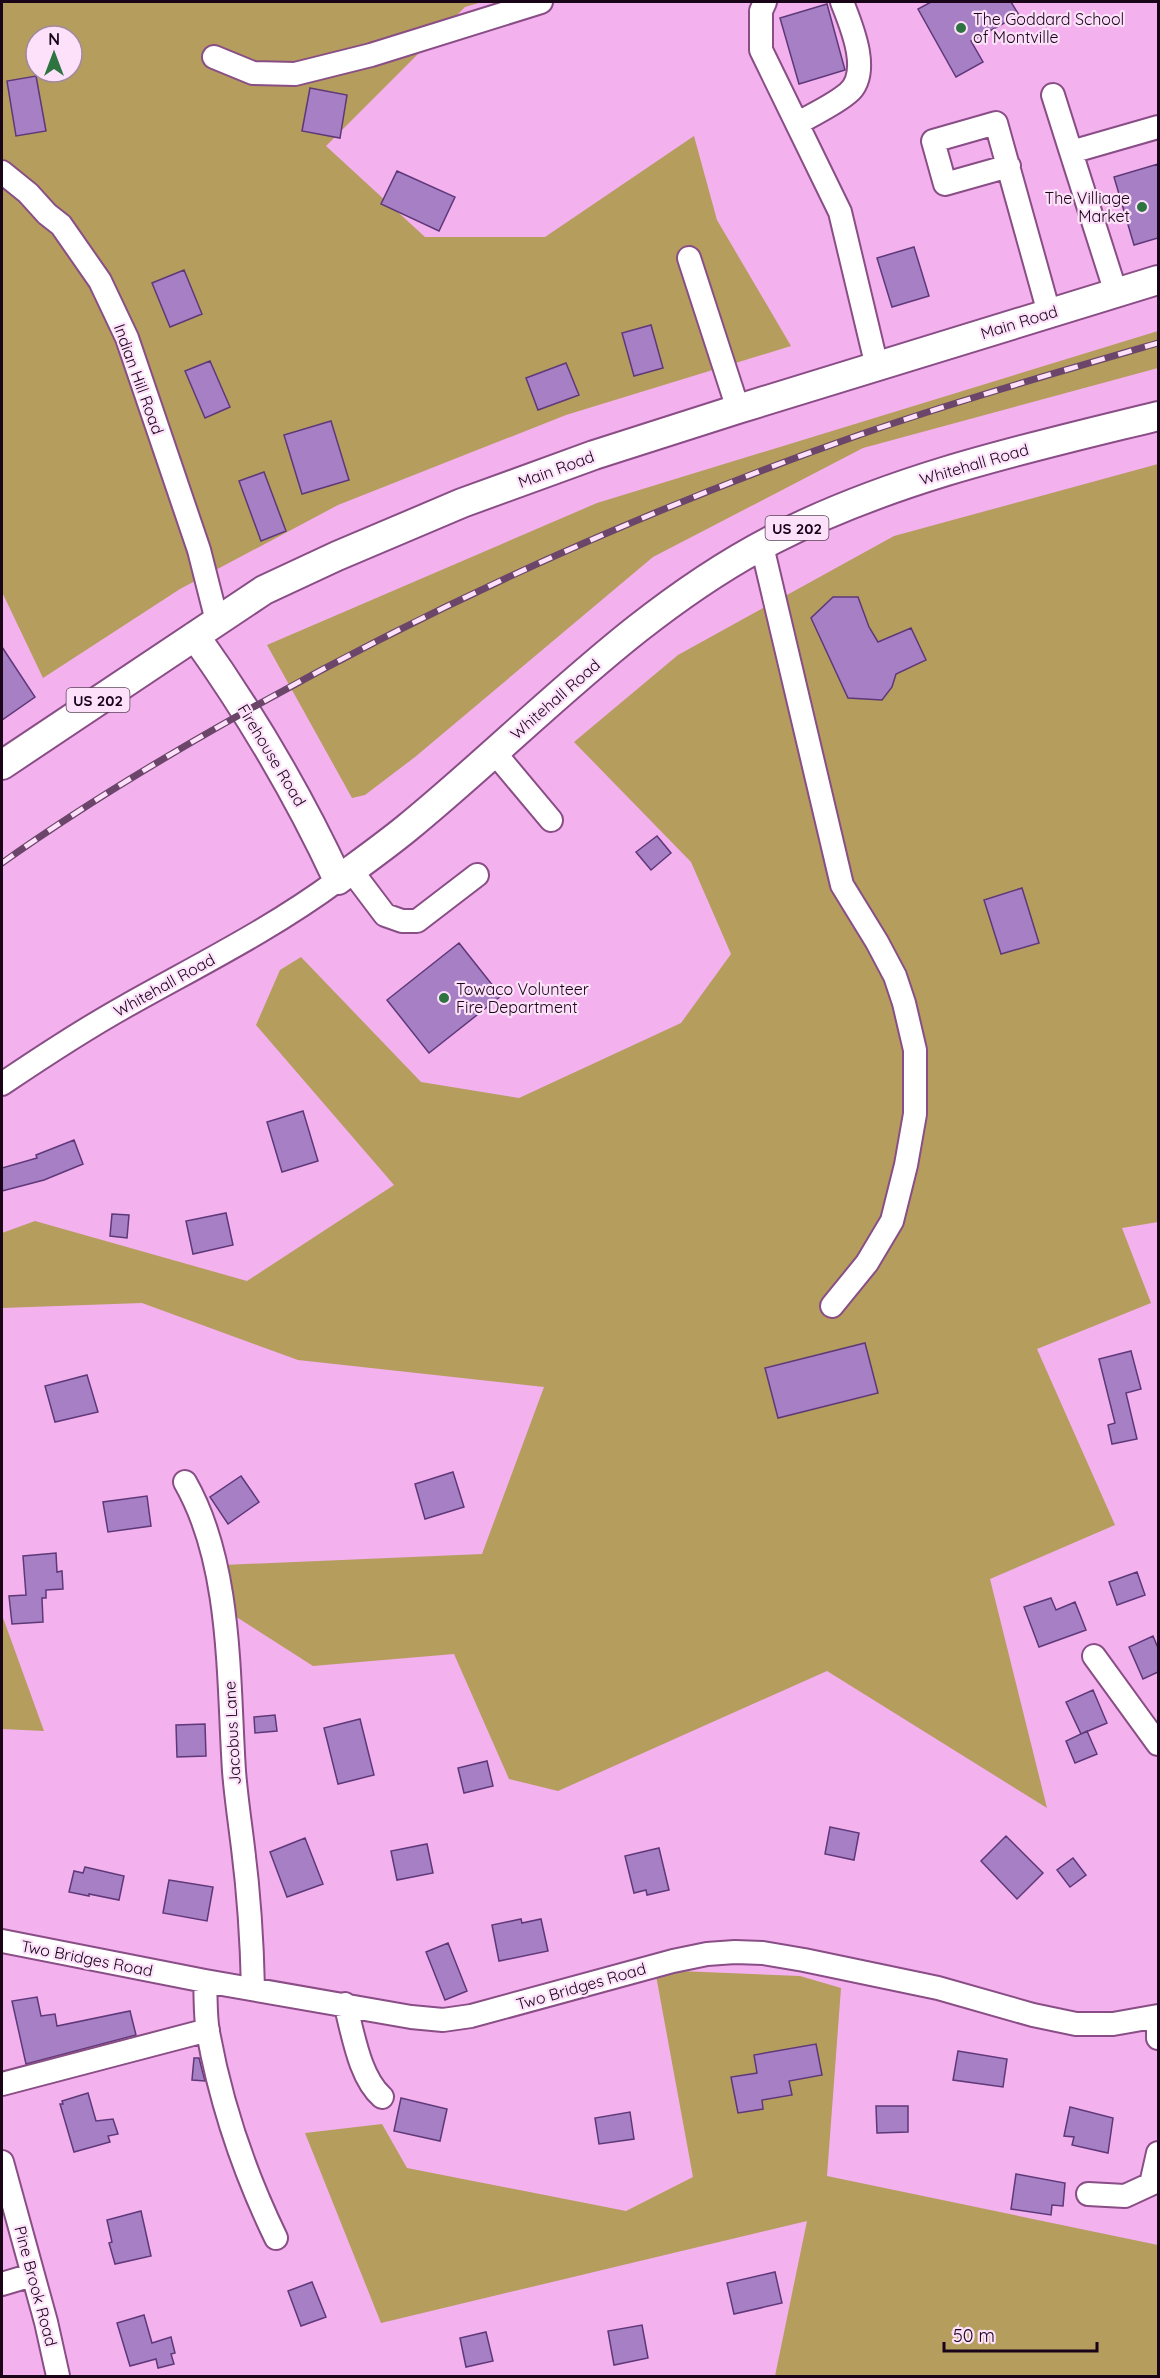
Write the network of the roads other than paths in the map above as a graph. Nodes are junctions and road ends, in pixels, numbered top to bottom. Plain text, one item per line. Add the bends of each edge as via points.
1 (541, 2) edge
2 (765, 2) edge
3 (842, 2) edge
4 (214, 57) dead end
5 (1053, 94) dead end
6 (797, 124) junction
7 (1158, 127) edge
8 (1071, 152) junction
9 (1009, 166) dead end
10 (2, 172) edge
11 (689, 258) dead end
12 (1158, 280) edge
13 (1116, 293) junction
14 (1049, 313) junction
15 (877, 367) junction
16 (738, 409) junction
17 (1158, 416) edge
18 (762, 546) junction
19 (206, 629) junction
20 (494, 752) junction
21 (2, 765) edge
22 (551, 820) dead end
23 (345, 875) junction
24 (477, 875) dead end
25 (2, 1084) edge
26 (832, 1306) dead end
27 (185, 1482) dead end
28 (1094, 1656) dead end
29 (1158, 1744) edge
30 (2, 1941) edge
31 (205, 1982) junction
32 (253, 1989) junction
33 (345, 2004) junction
34 (1158, 2024) edge
35 (208, 2030) junction
36 (2, 2084) edge
37 (381, 2097) dead end
38 (1158, 2153) edge
39 (2, 2162) edge
40 (1088, 2194) dead end
41 (276, 2238) dead end
42 (32, 2275) junction
43 (2, 2284) edge
44 (58, 2376) edge

1 - 4 street via 371,55 295,74 253,73
2 - 6 street via 761,10 761,50
3 - 6 street via 854,33 858,79 849,93
5 - 8 street
6 - 15 street via 840,212
7 - 8 street
8 - 13 street
9 - 14 street
10 - 19 street, Indian Hill Road via 61,225 100,281 130,350 199,550
11 - 16 street
12 - 13 main road, Main Road
13 - 14 main road, Main Road
14 - 15 main road, Main Road
15 - 16 main road, Main Road
16 - 19 main road, Main Road via 462,503 264,590
17 - 18 main road, Whitehall Road / US 202 via 1002,455 888,489 835,509
18 - 20 main road, Whitehall Road / US 202 via 654,615
18 - 26 street via 842,885 895,976 915,1050 915,1114 892,1221 867,1263
19 - 21 main road, Main Road / US 202
19 - 23 main road, Firehouse Road via 236,694
20 - 22 street
20 - 23 main road, Whitehall Road / US 202 via 407,828
23 - 24 street via 385,915 417,921
23 - 25 street, Whitehall Road via 297,908 76,1036
27 - 32 street, Jacobus Lane via 211,1543 225,1625
28 - 29 street
30 - 31 street, Two Bridges Road
31 - 32 street, Two Bridges Road
31 - 35 street
32 - 33 street, Two Bridges Road
33 - 34 street, Two Bridges Road via 443,2020 471,2016 672,1961 735,1952 804,1960 938,1988 1033,2016 1076,2024
33 - 37 street via 366,2076
35 - 36 street
35 - 41 street via 235,2142
38 - 40 street via 1151,2184 1125,2196
39 - 42 street, Pine Brook Road
42 - 43 street
42 - 44 street, Pine Brook Road

